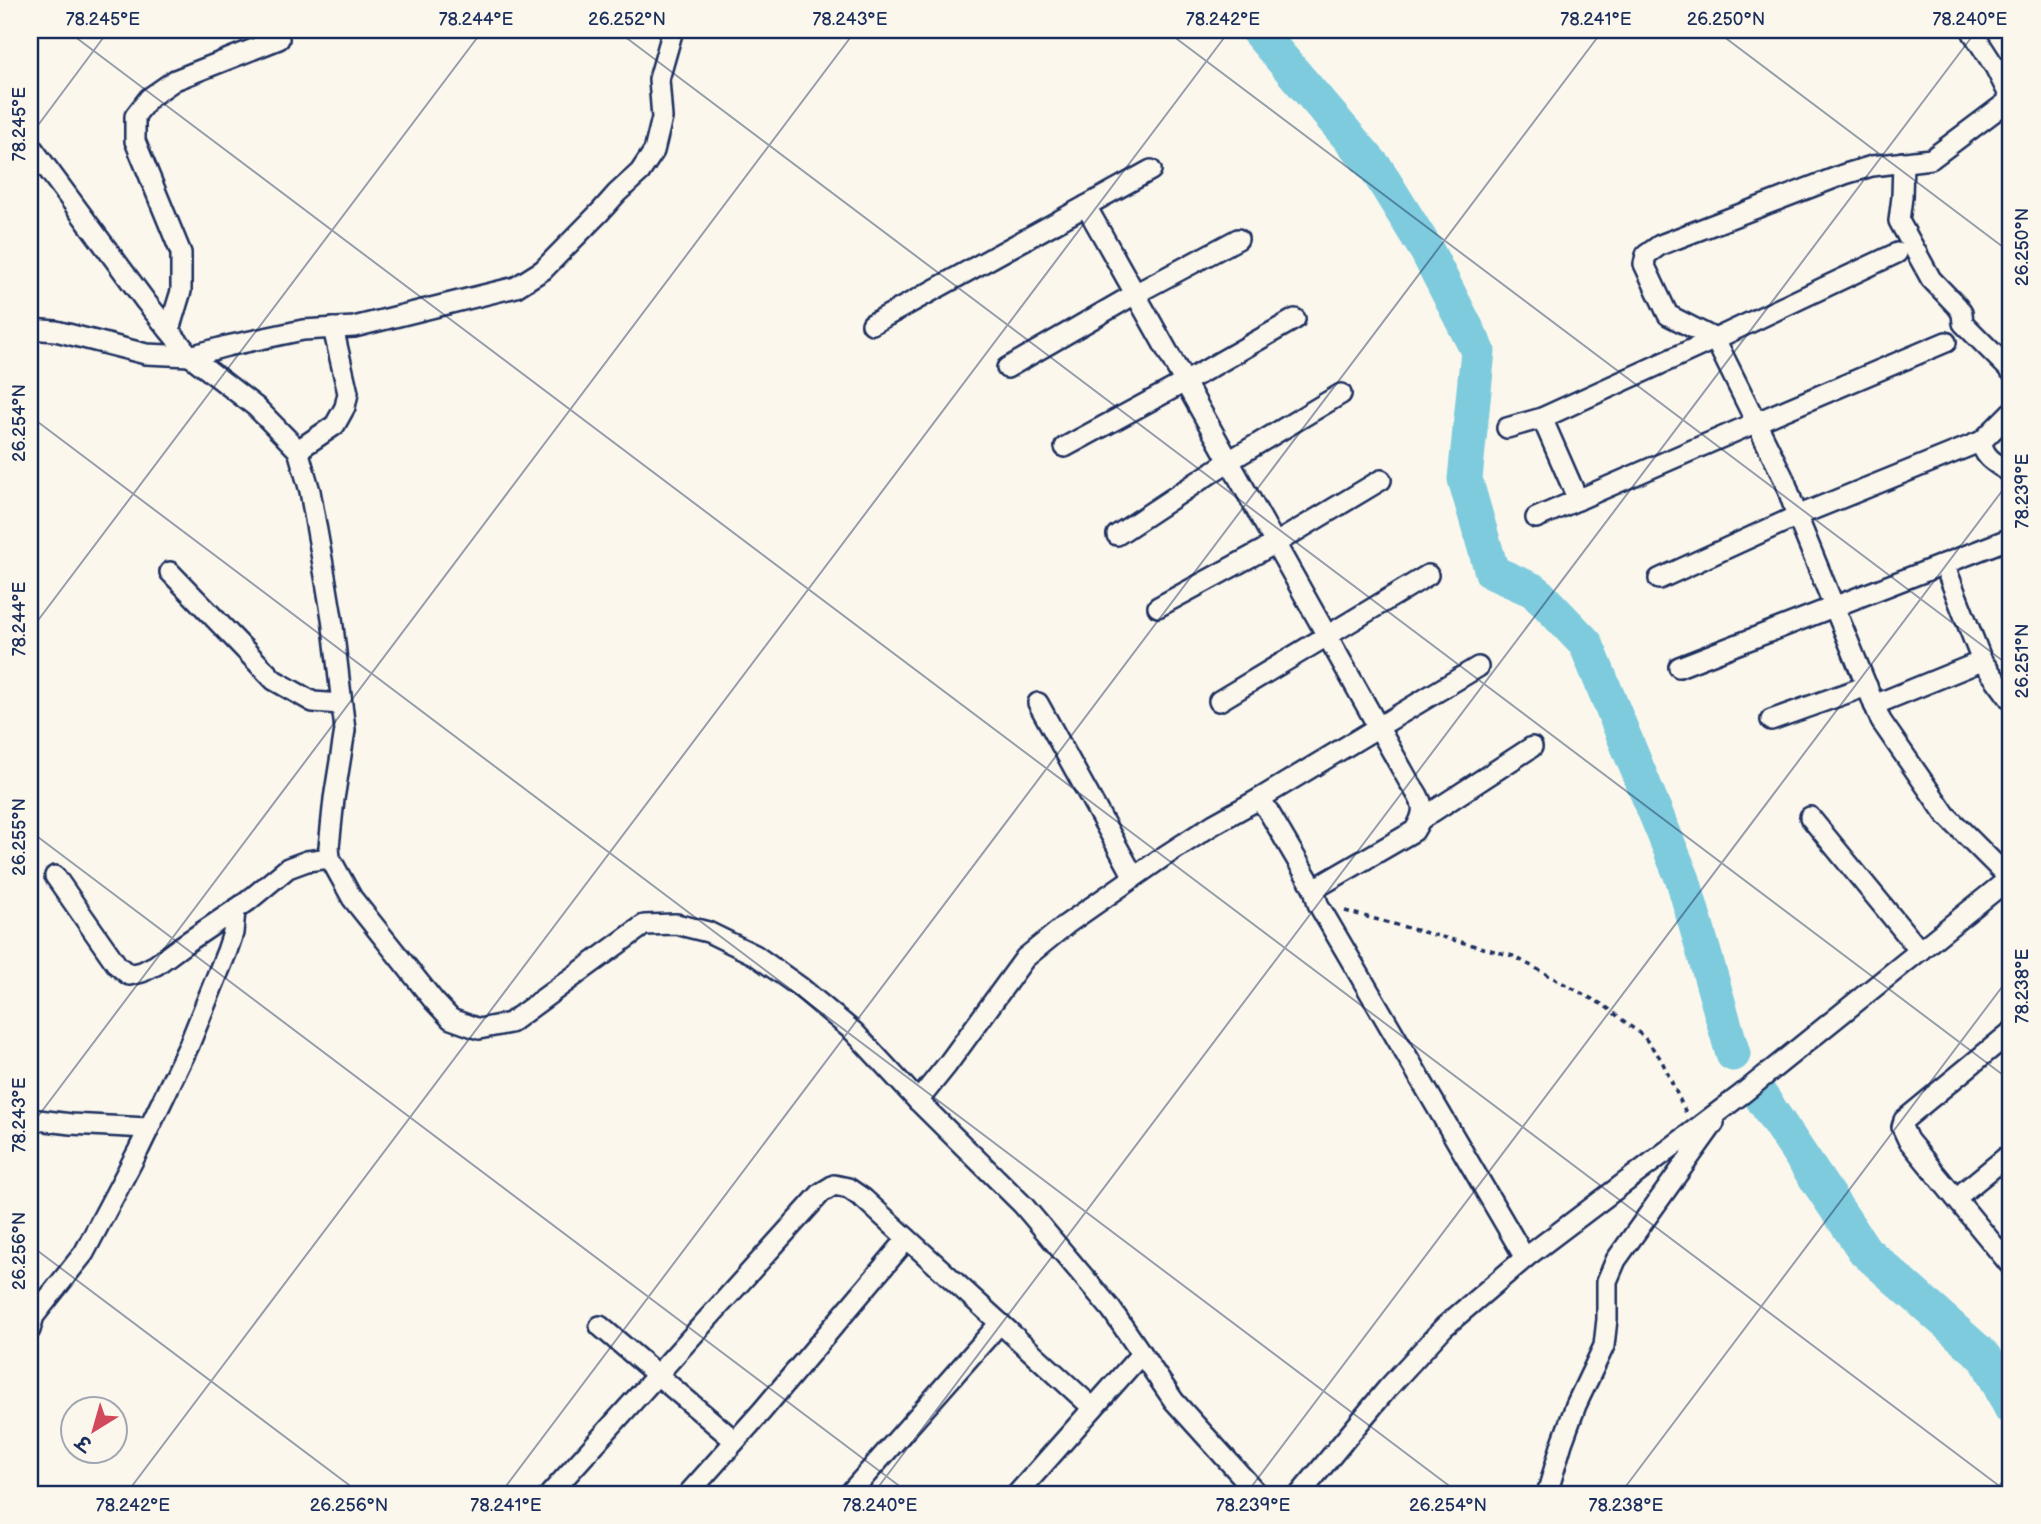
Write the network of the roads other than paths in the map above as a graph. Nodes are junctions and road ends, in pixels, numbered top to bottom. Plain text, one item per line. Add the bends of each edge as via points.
1 (673, 30) edge
2 (1974, 31) edge
3 (279, 39) dead end
4 (2011, 99) edge
5 (30, 145) edge
6 (1903, 162) junction
7 (1151, 170) dead end
8 (1086, 206) junction
9 (1238, 239) dead end
10 (1897, 253) dead end
11 (1135, 294) junction
12 (1295, 319) dead end
13 (872, 324) dead end
14 (332, 328) junction
15 (30, 329) edge
16 (169, 330) junction
17 (1715, 339) junction
18 (1946, 342) dead end
19 (190, 356) junction
20 (1007, 368) dead end
21 (2011, 371) edge
22 (1185, 382) junction
23 (1341, 394) dead end
24 (2011, 412) edge
25 (1542, 418) junction
26 (1757, 422) junction
27 (1507, 428) dead end
28 (1982, 441) junction
29 (1065, 447) dead end
30 (298, 450) junction
31 (1229, 461) junction
32 (2011, 473) edge
33 (1381, 480) dead end
34 (1578, 500) junction
35 (1797, 516) junction
36 (1536, 518) dead end
37 (1117, 535) dead end
38 (2011, 538) edge
39 (1276, 543) junction
40 (1944, 564) junction
41 (170, 572) dead end
42 (1427, 575) dead end
43 (1659, 579) dead end
44 (1158, 607) dead end
45 (1835, 607) junction
46 (1328, 635) junction
47 (1982, 661) junction
48 (1478, 667) dead end
49 (1679, 667) dead end
50 (1870, 696) junction
51 (2011, 700) edge
52 (1219, 701) dead end
53 (1038, 703) dead end
54 (341, 704) junction
55 (1771, 720) dead end
56 (1379, 726) junction
57 (1532, 747) dead end
58 (1259, 799) junction
59 (1810, 817) dead end
60 (1423, 818) junction
61 (330, 858) junction
62 (55, 876) dead end
63 (1135, 877) junction
64 (2010, 878) edge
65 (1316, 896) junction
66 (235, 910) junction
67 (1920, 951) junction
68 (2011, 1032) edge
69 (1735, 1099) junction
70 (918, 1101) junction
71 (30, 1119) edge
72 (147, 1128) junction
73 (2011, 1153) edge
74 (1956, 1198) junction
75 (907, 1240) junction
76 (1525, 1258) junction
77 (2011, 1266) edge
78 (1000, 1323) junction
79 (600, 1326) dead end
80 (30, 1330) edge
81 (1142, 1353) junction
82 (657, 1374) junction
83 (1093, 1408) junction
84 (735, 1441) junction
85 (550, 1494) edge
86 (688, 1494) edge
87 (849, 1494) edge
88 (1017, 1494) edge
89 (1258, 1494) edge
90 (1300, 1494) edge
91 (1547, 1494) edge

1 - 14 street via 659,79 662,118 654,150 640,172 543,270 516,287 354,327
2 - 4 street
3 - 16 street via 175,80 149,98 135,116 135,141 181,253 181,291
4 - 6 street via 1931,159
5 - 16 street
6 - 17 street via 1845,174 1660,245 1646,255 1644,264 1668,315
6 - 21 street via 1899,221 1931,279 1962,313 1963,323
7 - 8 street
8 - 11 street
8 - 13 street
9 - 11 street
10 - 17 street
11 - 20 street
11 - 22 street
12 - 22 street
14 - 19 street via 303,330
14 - 30 street via 348,393 345,407 335,425
15 - 19 street via 56,331 146,354
16 - 19 street
17 - 25 street
17 - 26 street
18 - 26 street
19 - 30 street via 256,407
22 - 29 street
22 - 31 street
23 - 31 street
24 - 28 street
25 - 27 street
25 - 34 street
26 - 34 street
26 - 35 street
28 - 32 street via 1988,458
28 - 35 street
30 - 54 street via 325,576
31 - 37 street
31 - 39 street
33 - 39 street
34 - 36 street
35 - 43 street
35 - 45 street
38 - 40 street
39 - 44 street
39 - 46 street
40 - 45 street
40 - 47 street
41 - 54 street via 274,680 313,702
42 - 46 street
45 - 49 street
45 - 50 street
46 - 52 street
46 - 56 street
47 - 50 street
47 - 51 street
48 - 56 street
50 - 55 street
50 - 64 street via 1881,722 1946,815
53 - 63 street
54 - 61 street via 345,730
56 - 58 street
56 - 60 street via 1423,802
57 - 60 street
58 - 63 street
58 - 65 street
59 - 67 street
60 - 65 street via 1414,831
61 - 66 street via 288,868
61 - 70 street via 352,898 451,1019 479,1029 510,1023 644,925 676,924 708,932 755,955 800,987 854,1032
62 - 66 street via 117,965 129,975 156,965
63 - 70 street via 1025,958
64 - 67 street
65 - 76 street
66 - 72 street via 227,951 189,1045
67 - 69 street
68 - 74 street via 1904,1120 1908,1140
69 - 76 street
69 - 91 street via 1616,1260 1607,1281 1604,1346 1576,1405
70 - 81 street via 1023,1205
71 - 72 street
72 - 80 street via 83,1253 34,1316
73 - 74 street
74 - 77 street
75 - 78 street
75 - 82 street via 864,1199 834,1185 821,1193
75 - 84 street
76 - 90 street via 1444,1327
78 - 83 street
78 - 87 street
79 - 82 street
81 - 83 street
81 - 89 street via 1174,1401
82 - 84 street
82 - 85 street
83 - 88 street
84 - 86 street

